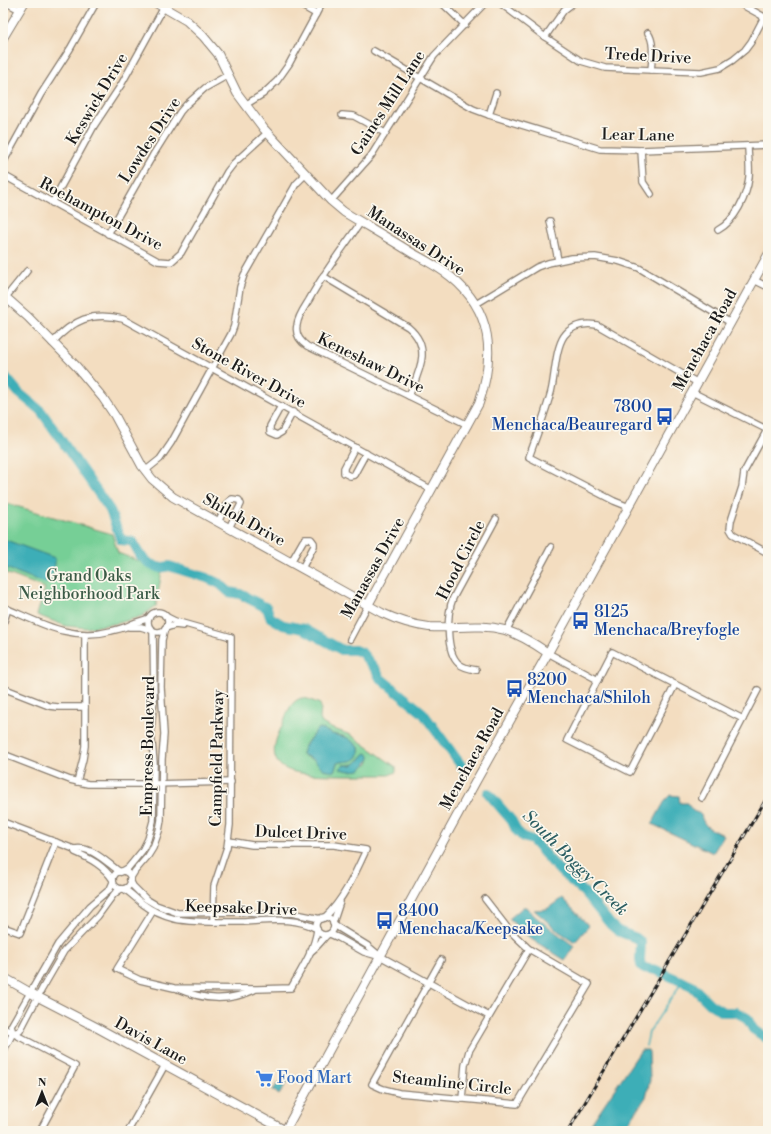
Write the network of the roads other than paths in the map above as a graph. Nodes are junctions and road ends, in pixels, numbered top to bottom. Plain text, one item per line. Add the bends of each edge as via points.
1 (7, 3) edge
2 (96, 3) edge
3 (156, 3) edge
4 (297, 3) edge
5 (322, 3) edge
6 (442, 3) edge
7 (484, 3) edge
8 (500, 3) edge
9 (572, 3) edge
10 (739, 3) edge
11 (22, 7) edge
12 (164, 7) junction
13 (316, 14) junction
14 (766, 18) edge
15 (465, 25) junction
16 (648, 33) dead end
17 (545, 37) junction
18 (3, 38) edge
19 (374, 51) dead end
20 (651, 70) junction
21 (228, 75) junction
22 (420, 78) junction
23 (496, 93) dead end
24 (245, 105) junction
25 (342, 115) dead end
26 (489, 115) junction
27 (267, 133) junction
28 (385, 134) junction
29 (768, 145) edge
30 (748, 146) junction
31 (641, 150) junction
32 (3, 163) edge
33 (306, 174) junction
34 (3, 176) edge
35 (651, 194) dead end
36 (331, 201) junction
37 (52, 203) junction
38 (550, 220) dead end
39 (361, 222) junction
40 (718, 230) dead end
41 (108, 234) junction
42 (768, 255) edge
43 (558, 260) junction
44 (27, 271) dead end
45 (323, 276) junction
46 (754, 280) junction
47 (768, 287) edge
48 (4, 296) edge
49 (476, 304) junction
50 (731, 323) junction
51 (52, 342) junction
52 (213, 368) junction
53 (698, 383) junction
54 (692, 392) junction
55 (410, 396) junction
56 (281, 406) junction
57 (293, 412) junction
58 (468, 425) junction
59 (768, 430) edge
60 (355, 447) junction
61 (366, 453) junction
62 (145, 471) junction
63 (432, 490) junction
64 (629, 507) junction
65 (496, 519) dead end
66 (218, 522) junction
67 (229, 528) junction
68 (551, 547) dead end
69 (768, 553) edge
70 (291, 562) junction
71 (302, 568) junction
72 (368, 606) junction
73 (6, 608) edge
74 (165, 616) junction
75 (149, 618) junction
76 (3, 624) edge
77 (188, 625) junction
78 (129, 627) junction
79 (449, 627) junction
80 (165, 628) junction
81 (152, 630) junction
82 (506, 631) junction
83 (85, 635) junction
84 (350, 639) dead end
85 (548, 653) junction
86 (476, 670) dead end
87 (598, 680) junction
88 (675, 685) junction
89 (3, 688) edge
90 (758, 690) dead end
91 (85, 707) junction
92 (743, 719) junction
93 (3, 754) edge
94 (77, 782) junction
95 (231, 782) junction
96 (154, 784) junction
97 (162, 784) junction
98 (702, 798) dead end
99 (3, 822) edge
100 (229, 841) junction
101 (56, 842) junction
102 (74, 848) junction
103 (120, 872) junction
104 (130, 880) junction
105 (113, 881) junction
106 (122, 889) junction
107 (340, 898) junction
108 (485, 899) dead end
109 (153, 912) junction
110 (213, 912) junction
111 (322, 918) junction
112 (214, 922) junction
113 (334, 924) junction
114 (3, 927) edge
115 (317, 930) junction
116 (328, 935) junction
117 (529, 949) junction
118 (310, 952) junction
119 (380, 956) junction
120 (441, 960) dead end
121 (3, 977) edge
122 (429, 983) junction
123 (174, 988) junction
124 (256, 989) junction
125 (30, 992) junction
126 (38, 997) junction
127 (489, 1016) junction
128 (3, 1028) edge
129 (13, 1033) junction
130 (3, 1052) edge
131 (165, 1065) junction
132 (462, 1099) junction
133 (40, 1131) edge
134 (128, 1131) edge
135 (285, 1131) edge

1 - 11 street
2 - 32 street
3 - 12 street, Manassas Drive
4 - 13 street
5 - 13 street
6 - 15 street
7 - 15 street, Gaines Mill Lane
8 - 17 street, Trede Drive
9 - 17 street
10 - 14 street
11 - 18 street
12 - 21 street, Manassas Drive via 187,20 204,36 218,54
12 - 37 street, Keswick Drive
13 - 24 street via 277,81
14 - 20 street, Trede Drive via 745,50 720,68 701,72
15 - 22 street, Gaines Mill Lane via 434,56
16 - 20 street via 652,44
17 - 20 street, Trede Drive via 589,64 605,68
19 - 22 street, Lear Lane
21 - 24 street, Manassas Drive
21 - 41 street, Lowdes Drive via 204,88 180,112
22 - 26 street, Lear Lane
22 - 28 street, Gaines Mill Lane
23 - 26 street
24 - 27 street, Manassas Drive
25 - 28 street via 354,116
26 - 31 street, Lear Lane via 588,146 607,150
27 - 33 street, Manassas Drive
27 - 41 street, Roehampton Drive via 230,168 181,253 171,262 158,261
28 - 36 street, Gaines Mill Lane via 366,163
29 - 30 street, Lear Lane
30 - 31 street, Lear Lane
30 - 40 street via 749,172 746,190 732,218
31 - 35 street via 643,182
33 - 36 street, Manassas Drive
33 - 52 street via 296,184 244,275 234,326
34 - 37 street, Roehampton Drive
36 - 39 street, Manassas Drive
37 - 41 street, Roehampton Drive
38 - 43 street
39 - 45 street, Keneshaw Drive
39 - 49 street, Manassas Drive via 447,274
42 - 46 street, Menchaca Road
43 - 49 street via 527,272
43 - 50 street via 595,257 627,263
44 - 48 street
45 - 55 street via 408,327 418,337 422,362
45 - 55 street, Keneshaw Drive via 298,321 300,341
46 - 47 street
46 - 50 street, Menchaca Road
48 - 51 street, Shiloh Drive
49 - 58 street, Manassas Drive via 485,325 489,364 476,412
50 - 53 street, Menchaca Road
51 - 52 street, Stone River Drive via 77,322 107,315 132,323
51 - 62 street, Shiloh Drive via 103,398
52 - 56 street, Stone River Drive
52 - 62 street via 171,443 160,458
53 - 54 street, Menchaca Road
53 - 64 street via 598,325 586,324 575,327 565,334 544,417 529,457
54 - 59 street
54 - 64 street, Menchaca Road
55 - 58 street, Keneshaw Drive
56 - 57 street, Stone River Drive
56 - 57 street via 270,426 270,432 277,435 282,432
57 - 60 street, Stone River Drive
58 - 63 street, Manassas Drive
59 - 69 street via 744,472 730,528 733,534
60 - 61 street, Stone River Drive
60 - 61 street via 344,468 345,475 354,474
61 - 63 street, Stone River Drive
62 - 66 street, Shiloh Drive via 170,495
63 - 72 street, Manassas Drive
64 - 85 street, Menchaca Road
65 - 79 street, Hood Circle via 453,598
66 - 67 street, Shiloh Drive
66 - 67 street via 228,502 232,499 239,500 241,504
67 - 70 street, Shiloh Drive
68 - 82 street
70 - 71 street, Shiloh Drive
70 - 71 street via 303,541 311,539 314,546
71 - 72 street, Shiloh Drive
72 - 79 street, Shiloh Drive via 405,622 429,627
72 - 84 street, Manassas Drive
73 - 76 street
73 - 83 street via 66,632
74 - 75 street via 156,612
74 - 77 street, Campfield Parkway
74 - 80 street via 168,622
75 - 78 street
75 - 81 street via 148,624
77 - 80 street, Campfield Parkway
77 - 95 street, Campfield Parkway via 231,637
78 - 81 street
78 - 83 street
79 - 82 street, Shiloh Drive via 474,626
79 - 86 street, Hood Circle via 455,659 462,666
80 - 81 street via 161,632
80 - 97 street, Empress Boulevard via 162,640
81 - 96 street, Empress Boulevard via 154,698 151,730
82 - 85 street, Shiloh Drive
83 - 91 street
85 - 87 street
85 - 119 street, Menchaca Road
87 - 88 street via 612,652
87 - 88 street via 566,740 630,772
88 - 92 street
89 - 91 street via 49,706
90 - 92 street
91 - 94 street via 84,753
92 - 98 street
93 - 94 street
94 - 96 street
95 - 97 street
95 - 100 street, Campfield Parkway
96 - 97 street
96 - 103 street, Empress Boulevard via 153,820 148,839 135,861
97 - 104 street, Empress Boulevard via 161,820 156,842
99 - 101 street
100 - 107 street, Dulcet Drive via 252,845 334,845 366,850
100 - 110 street, Campfield Parkway via 214,886
101 - 102 street
101 - 114 street via 20,933
102 - 103 street via 80,847 92,852
102 - 105 street via 76,852 98,864
103 - 104 street via 126,873
103 - 105 street via 114,876
104 - 106 street via 128,886
104 - 110 street, Keepsake Drive via 146,899 168,910 190,914
105 - 106 street
105 - 125 street via 106,893 90,906 58,944
106 - 109 street, Keepsake Drive
106 - 126 street via 114,894 98,916 64,951
107 - 111 street, Dulcet Drive via 332,911
107 - 113 street, Dulcet Drive
108 - 117 street, Steamline Circle via 501,922
109 - 112 street, Keepsake Drive via 176,919
109 - 123 street via 117,969 140,980
110 - 111 street, Keepsake Drive via 291,913
110 - 112 street, Campfield Parkway
111 - 113 street via 329,919
111 - 115 street via 317,923
112 - 115 street, Keepsake Drive via 291,921 310,925
113 - 116 street via 333,931
113 - 119 street
115 - 116 street via 323,935
115 - 118 street
116 - 118 street
116 - 119 street via 364,952
117 - 127 street
117 - 132 street, Steamline Circle via 589,984 517,1104
118 - 124 street via 291,988
119 - 122 street
119 - 135 street, Menchaca Road
120 - 122 street, Steamline Circle
121 - 125 street, Davis Lane
122 - 127 street
122 - 132 street, Steamline Circle via 372,1084 398,1093
123 - 124 street
123 - 124 street via 193,995 216,998 229,998
125 - 126 street, Davis Lane
125 - 129 street via 11,1026
126 - 129 street via 20,1031
126 - 131 street, Davis Lane
127 - 132 street via 472,1044 467,1058
128 - 129 street
129 - 130 street
129 - 133 street via 74,1066
131 - 134 street
131 - 135 street, Davis Lane

